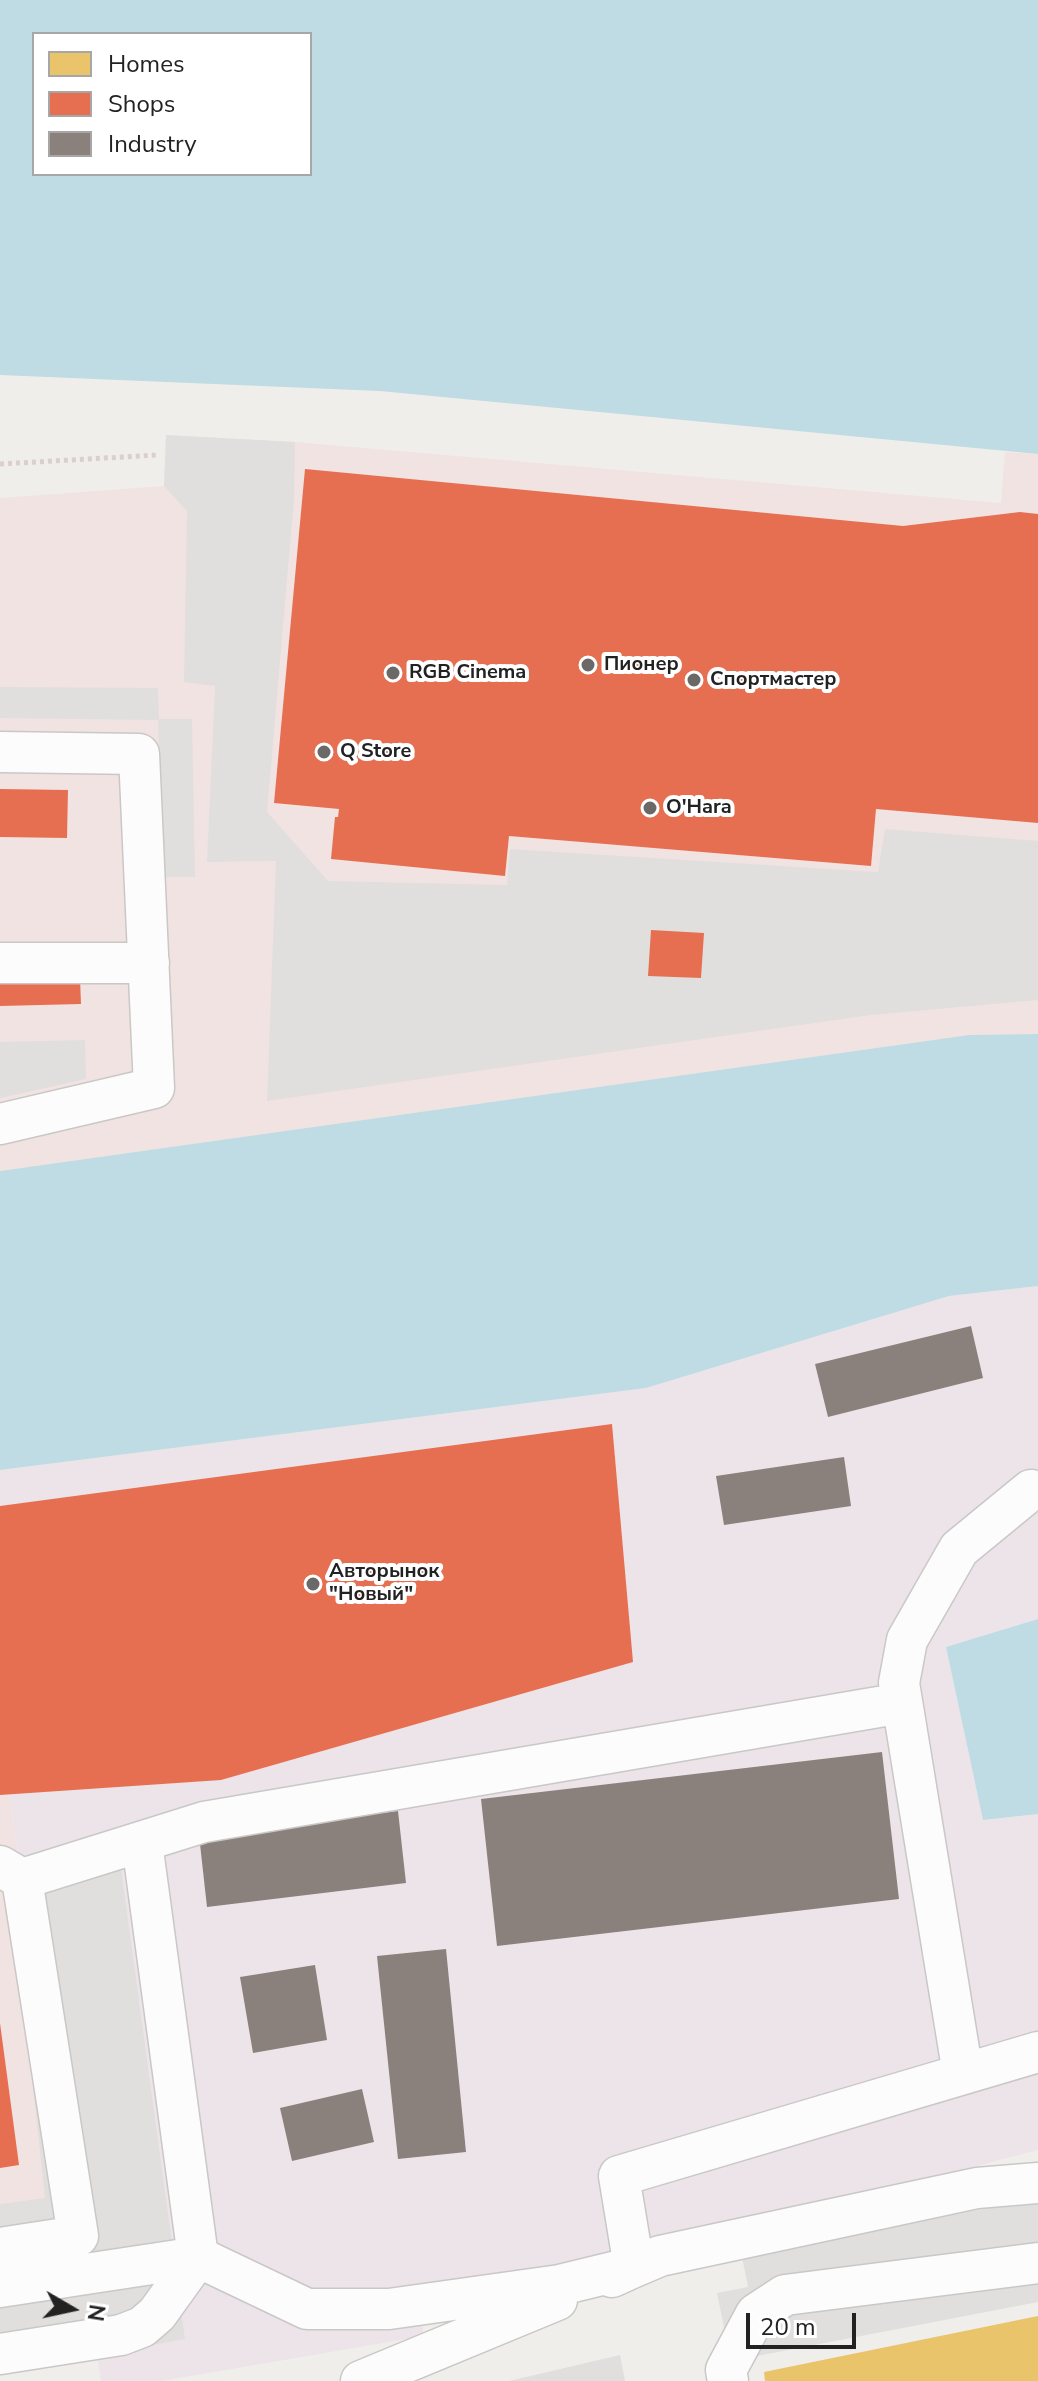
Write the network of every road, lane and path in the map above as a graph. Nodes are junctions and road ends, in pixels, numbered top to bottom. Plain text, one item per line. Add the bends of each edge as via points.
1 (158, 455) dead end
2 (0, 464) edge
3 (0, 752) edge
4 (0, 963) edge
5 (149, 963) junction
6 (0, 1124) edge
7 (1031, 1490) dead end
8 (902, 1703) junction
9 (142, 1843) junction
10 (11, 1873) edge
11 (1038, 2052) edge
12 (963, 2074) junction
13 (1038, 2183) edge
14 (0, 2248) edge
15 (198, 2257) junction
16 (1038, 2263) edge
17 (634, 2267) junction
18 (0, 2287) edge
19 (0, 2354) edge
20 (361, 2381) edge
21 (728, 2381) edge

1 - 2 path
3 - 5 street via 139,754
4 - 5 street
5 - 6 street via 154,1088
7 - 8 street via 959,1549 907,1640 899,1683
8 - 9 street via 204,1822
8 - 12 street
9 - 10 street
9 - 15 street
10 - 14 street via 78,2236
11 - 12 street
12 - 17 street via 619,2176
13 - 17 street via 977,2188 660,2256
15 - 17 street via 307,2309 404,2307 560,2285
15 - 18 street
15 - 19 street via 142,2327
16 - 21 street via 785,2295 756,2314 726,2370
17 - 20 street

